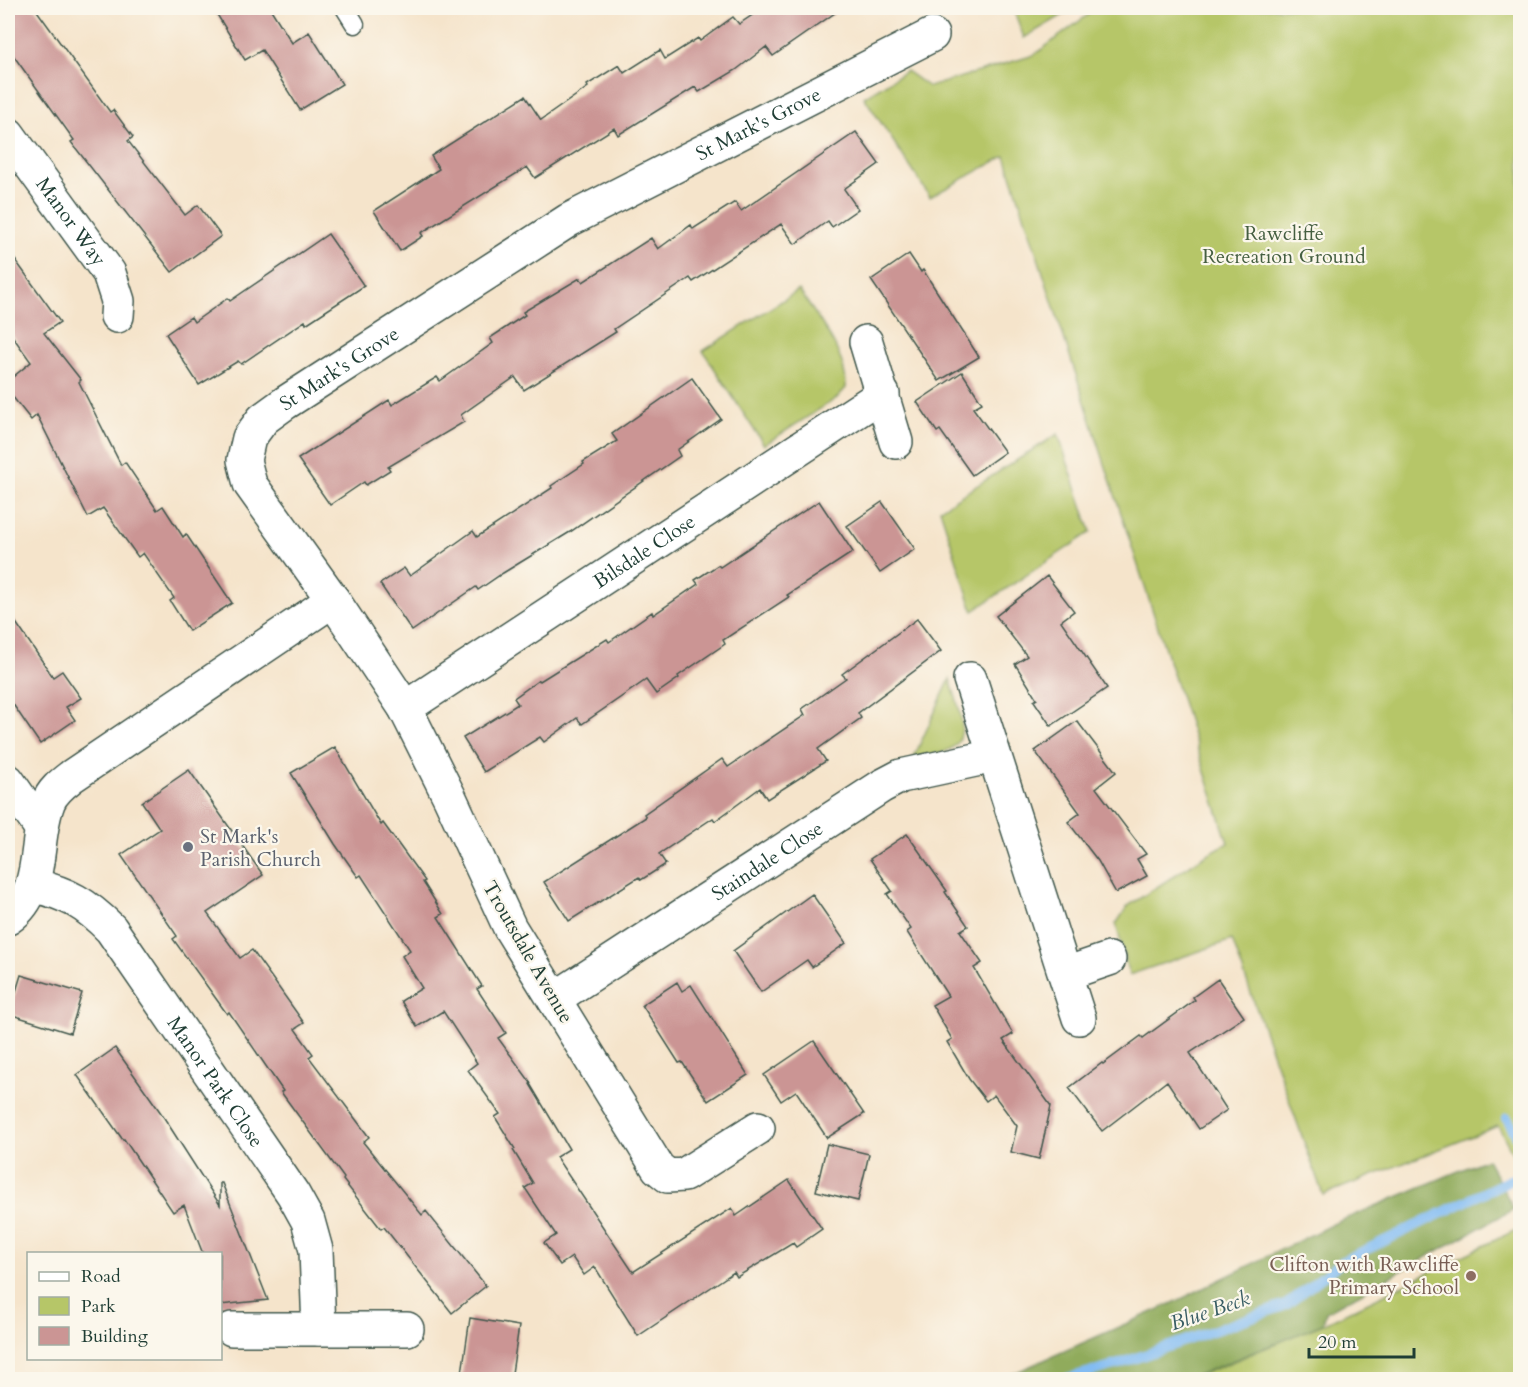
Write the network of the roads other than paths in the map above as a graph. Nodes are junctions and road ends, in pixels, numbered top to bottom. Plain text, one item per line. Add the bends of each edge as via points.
1 (345, 8) edge
2 (355, 24) dead end
3 (932, 35) dead end
4 (8, 134) edge
5 (117, 316) dead end
6 (866, 342) dead end
7 (883, 394) junction
8 (896, 442) dead end
9 (333, 600) junction
10 (970, 679) dead end
11 (405, 708) junction
12 (994, 756) junction
13 (8, 781) edge
14 (41, 828) junction
15 (33, 885) junction
16 (8, 918) edge
17 (1109, 959) dead end
18 (1065, 974) junction
19 (554, 999) junction
20 (1079, 1018) dead end
21 (758, 1128) dead end
22 (232, 1329) dead end
23 (319, 1329) junction
24 (408, 1329) dead end

1 - 2 lane
3 - 9 street, St Mark's Grove via 569,220 263,419 249,438 244,460 250,484
4 - 5 street, Manor Way via 109,273 118,301
6 - 7 street
7 - 8 street
7 - 11 street, Bilsdale Close
9 - 11 street, Troutsdale Avenue
9 - 14 street via 72,776 48,801
10 - 12 street
11 - 19 street, Troutsdale Avenue via 510,928
12 - 18 street
12 - 19 street, Staindale Close via 901,776 882,786
13 - 14 street
14 - 15 street
15 - 16 street via 18,910
15 - 23 street, Manor Park Close via 72,898 111,929 293,1194 308,1221 316,1250
17 - 18 street
18 - 20 street
19 - 21 street, Troutsdale Avenue via 658,1168 668,1176 684,1175
22 - 23 street
23 - 24 street

